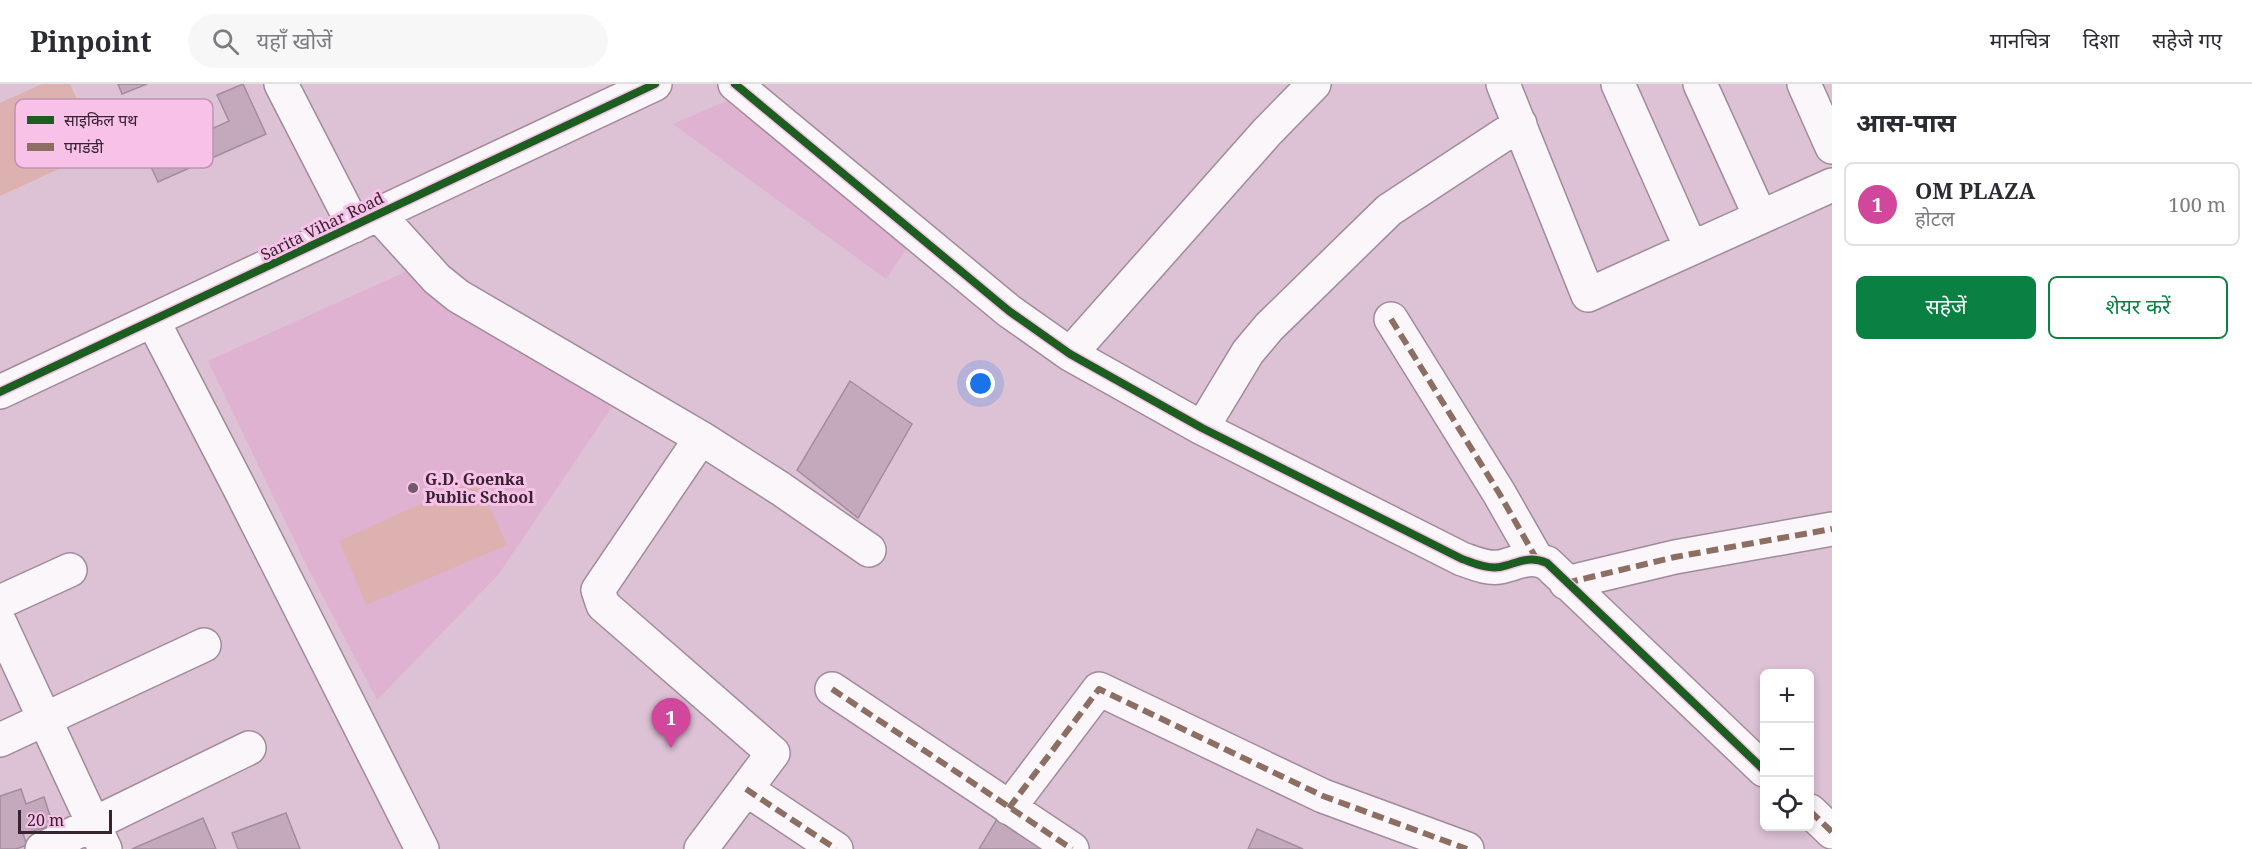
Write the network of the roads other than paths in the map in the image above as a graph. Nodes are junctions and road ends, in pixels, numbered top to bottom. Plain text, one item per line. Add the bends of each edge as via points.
1 (281, 84) edge
2 (655, 84) edge
3 (735, 84) edge
4 (1314, 84) edge
5 (1503, 84) edge
6 (1618, 84) edge
7 (1700, 84) edge
8 (1804, 84) edge
9 (1520, 124) junction
10 (1832, 147) edge
11 (1832, 185) edge
12 (1760, 216) junction
13 (366, 220) junction
14 (1691, 248) junction
15 (1391, 319) dead end
16 (153, 321) junction
17 (1070, 354) junction
18 (0, 392) edge
19 (1202, 428) junction
20 (701, 438) junction
21 (1832, 529) edge
22 (869, 550) dead end
23 (1536, 558) junction
24 (70, 570) dead end
25 (1566, 582) junction
26 (0, 602) edge
27 (0, 622) edge
28 (204, 645) dead end
29 (832, 689) dead end
30 (45, 719) junction
31 (0, 740) edge
32 (249, 748) dead end
33 (1760, 766) edge
34 (746, 789) junction
35 (1009, 808) junction
36 (1814, 816) edge
37 (1832, 832) edge
38 (99, 836) edge
39 (1452, 847) edge
40 (42, 849) edge
41 (422, 849) edge
42 (701, 849) edge
43 (836, 849) edge
44 (1072, 849) edge

1 - 13 street
2 - 13 street, Sarita Vihar Road
3 - 17 street via 1010,311
4 - 17 street
5 - 9 street
6 - 14 street
7 - 12 street
8 - 10 street
9 - 14 street via 1588,295
9 - 19 street via 1389,210 1269,327 1248,352
11 - 12 street
12 - 14 street
13 - 16 street, Sarita Vihar Road
13 - 20 street via 458,296
15 - 23 street
16 - 18 street, Sarita Vihar Road
16 - 41 street
17 - 19 street
19 - 23 street via 1462,558 1500,567
20 - 22 street
20 - 34 street via 598,590 599,598 773,753
21 - 25 street via 1675,557
23 - 25 street
24 - 26 street
25 - 33 street
27 - 30 street
28 - 30 street
29 - 35 street
30 - 31 street
30 - 38 street
32 - 38 street
34 - 42 street
34 - 43 street
35 - 39 street via 1099,689 1323,796
35 - 44 street
36 - 37 street
38 - 40 street

